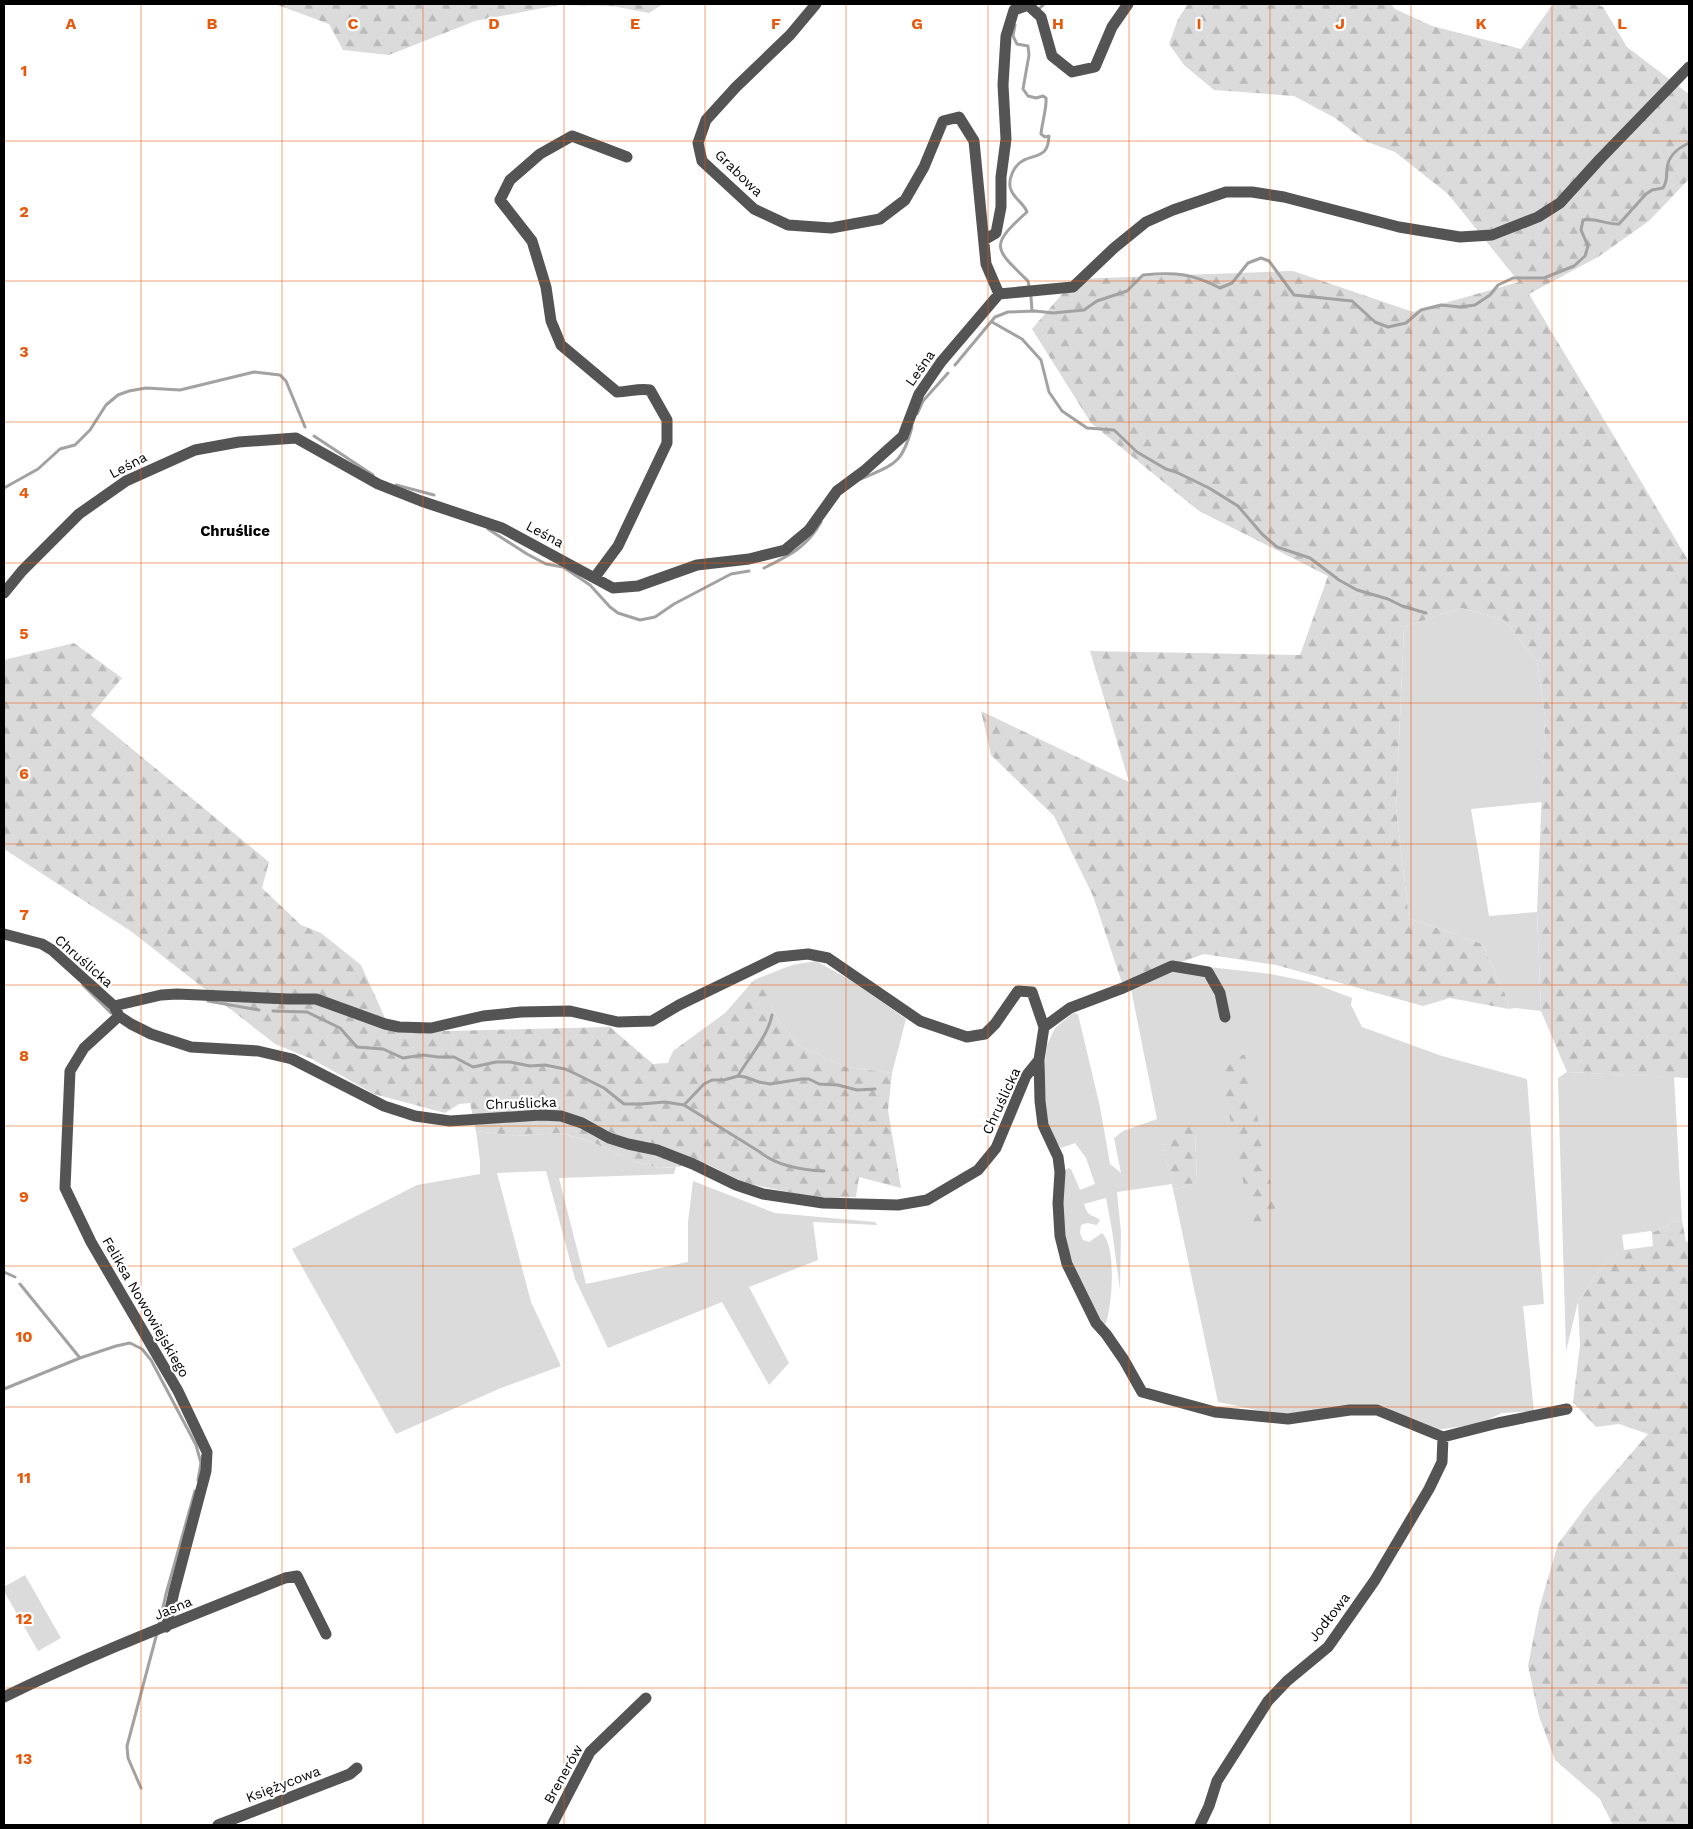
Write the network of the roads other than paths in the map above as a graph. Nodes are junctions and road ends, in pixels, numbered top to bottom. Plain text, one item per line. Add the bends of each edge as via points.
1 (816, 4) edge
2 (1128, 4) edge
3 (1689, 67) edge
4 (627, 157) dead end
5 (984, 240) junction
6 (998, 289) junction
7 (595, 578) junction
8 (4, 593) edge
9 (4, 934) edge
10 (116, 1011) junction
11 (1225, 1017) dead end
12 (1044, 1027) junction
13 (1039, 1060) junction
14 (1566, 1409) dead end
15 (1443, 1437) junction
16 (162, 1629) junction
17 (326, 1634) dead end
18 (4, 1697) edge
19 (646, 1698) dead end
20 (357, 1768) dead end
21 (218, 1825) edge
22 (552, 1825) edge
23 (1200, 1825) edge

1 - 5 street, Grabowa via 706,120 698,142 702,160 754,209 788,225 831,228 880,218 905,200 924,167 943,121 959,117 974,141
2 - 5 street via 1112,27 1095,67 1072,72 1052,56 1041,17 1028,5 1014,10 1006,36 1006,139 1001,207 996,233
3 - 6 street via 1560,203 1538,218 1492,235 1460,237 1344,214 1284,197 1226,192 1146,222 1073,287
4 - 7 street via 572,136 540,154 510,180 500,200 532,241 546,287 551,321 561,345 617,392 640,388 650,390 667,420 667,443 618,546
5 - 6 street, Grabowa via 986,264
6 - 7 street, Leśna via 919,394 903,436 837,491 809,530 785,550 749,560 697,565 638,586 613,588
7 - 8 street, Leśna via 502,528 378,484 296,438 239,442 195,450 126,480 79,514
9 - 10 street, Chruślicka via 42,944 52,950
10 - 12 street, Chruślicka via 160,995 177,994 316,999 399,1027 431,1028 482,1016 521,1012 570,1011 618,1022 652,1021 778,957 808,954 828,958 920,1021 967,1037 985,1034 1018,991 1032,992
10 - 13 street, Chruślicka via 131,1024 151,1034 190,1046 258,1051 292,1058 384,1106 415,1116 450,1121 561,1116 610,1138 658,1150 762,1194 823,1203 898,1205 927,1200 978,1170 996,1148 1026,1076
10 - 16 street, Feliksa Nowowiejskiego via 103,1032 84,1048 70,1071 65,1188 90,1242 178,1391 206,1452 206,1471
11 - 12 street via 1220,993 1208,972 1172,966 1070,1008
12 - 13 street, Chruślicka
13 - 15 street via 1043,1125 1058,1157 1060,1236 1067,1264 1096,1323 1124,1360 1142,1392 1215,1412 1288,1419 1350,1410 1377,1410
14 - 15 street
15 - 23 street, Jodłowa via 1442,1462 1375,1580 1328,1647 1268,1701 1217,1781
16 - 17 street, Jasna via 296,1576
16 - 18 street, Jasna via 108,1649
19 - 22 street, Brenerów via 590,1752
20 - 21 street, Księżycowa via 350,1774

